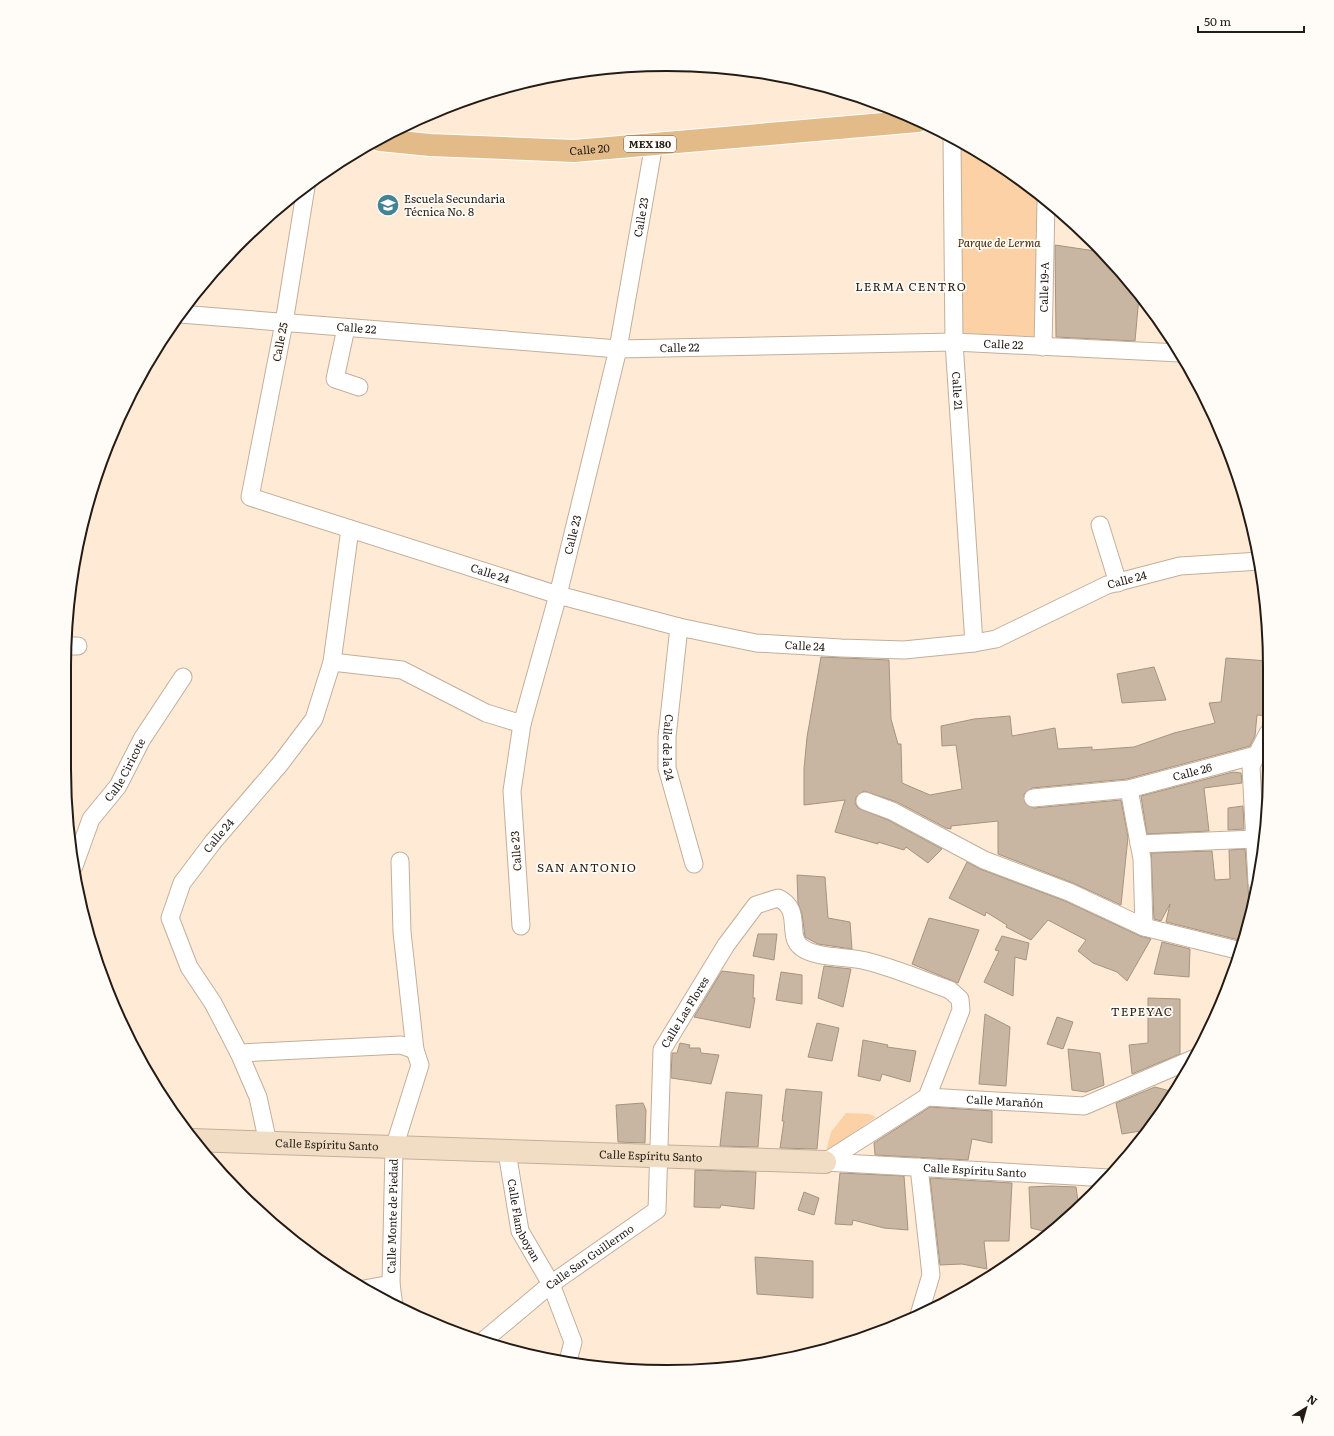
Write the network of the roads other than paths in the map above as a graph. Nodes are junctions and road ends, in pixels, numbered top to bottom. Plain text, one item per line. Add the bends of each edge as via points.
1 (908, 122) edge
2 (387, 141) edge
3 (654, 144) junction
4 (952, 144) edge
5 (305, 193) edge
6 (1046, 207) edge
7 (186, 315) edge
8 (284, 323) junction
9 (346, 328) junction
10 (954, 342) junction
11 (1043, 347) junction
12 (618, 349) junction
13 (1173, 353) edge
14 (359, 387) dead end
15 (250, 497) joint
16 (1100, 525) dead end
17 (350, 529) junction
18 (1254, 561) edge
19 (1118, 582) junction
20 (558, 595) junction
21 (679, 627) junction
22 (974, 643) junction
23 (332, 662) junction
24 (183, 677) dead end
25 (522, 724) junction
26 (1263, 742) edge
27 (1256, 755) junction
28 (1129, 789) junction
29 (1033, 798) dead end
30 (865, 801) dead end
31 (1259, 833) edge
32 (1259, 838) edge
33 (1139, 844) junction
34 (77, 856) edge
35 (400, 860) dead end
36 (694, 864) dead end
37 (521, 926) dead end
38 (1144, 927) junction
39 (1235, 949) edge
40 (415, 1050) junction
41 (239, 1053) junction
42 (1186, 1062) edge
43 (927, 1097) junction
44 (201, 1140) edge
45 (268, 1143) junction
46 (394, 1148) junction
47 (508, 1152) junction
48 (660, 1157) junction
49 (825, 1162) junction
50 (919, 1167) junction
51 (1100, 1177) edge
52 (391, 1284) junction
53 (551, 1284) junction
54 (373, 1287) edge
55 (393, 1298) edge
56 (921, 1308) edge
57 (488, 1337) edge
58 (569, 1357) edge

1 - 3 main road, Calle 20 / MEX 180
2 - 3 main road, Calle 20 / MEX 180 via 574,151
3 - 12 street, Calle 23
4 - 10 street, Calle 21
5 - 8 street, Calle 25
6 - 11 street, Calle 19-A
7 - 8 street, Calle 22
8 - 9 street, Calle 22
8 - 15 street, Calle 25
9 - 12 street, Calle 22
9 - 14 street via 335,379
10 - 11 street, Calle 22
10 - 12 street, Calle 22
10 - 22 street, Calle 21
11 - 13 street, Calle 22
12 - 20 street, Calle 23
15 - 17 street, Calle 24
16 - 19 street
17 - 20 street, Calle 24
17 - 23 street, Calle 24
18 - 19 street, Calle 24 via 1180,566
19 - 22 street, Calle 24 via 1106,585 996,638
20 - 21 street, Calle 24
20 - 25 street, Calle 23
21 - 22 street, Calle 24 via 756,643 841,648 904,650
21 - 36 street, Calle de la 24 via 667,737 667,768
23 - 25 street via 402,670 486,713
23 - 41 street, Calle 24 via 314,719 182,883 170,918 189,967 213,1004
24 - 34 street, Calle Ciricote via 142,739 118,786 91,819
25 - 37 street, Calle 23 via 512,791
26 - 27 street
27 - 28 street, Calle 26
27 - 31 street via 1251,766
28 - 29 street, Calle 26
28 - 33 street
30 - 38 street via 892,811 984,860 1068,892
32 - 33 street
33 - 38 street via 1142,859
35 - 40 street, Calle Monte de Piedad via 402,932
38 - 39 street
40 - 41 street via 401,1045
40 - 46 street, Calle Monte de Piedad via 420,1065
41 - 45 street, Calle 24 via 258,1097
42 - 43 street, Calle Marañón via 1084,1106
43 - 48 street, Calle Las Flores via 961,1010 960,998 950,990 866,961 814,953 801,948 797,943 791,908 778,898 756,905 726,945 662,1050
43 - 49 street
44 - 45 street, Calle Espíritu Santo
45 - 46 street, Calle Espíritu Santo
46 - 47 street, Calle Espíritu Santo
46 - 52 street, Calle Monte de Piedad
47 - 48 street, Calle Espíritu Santo
47 - 53 street, Calle Flamboyan via 520,1231
48 - 49 street, Calle Espíritu Santo
48 - 53 street, Calle San Guillermo via 657,1210
49 - 50 street, Calle Espíritu Santo
50 - 51 street, Calle Espíritu Santo
50 - 56 street via 931,1275
52 - 54 street, Calle Monte de Piedad
52 - 55 street, Calle Monte de Piedad
53 - 57 street, Calle San Guillermo
53 - 58 street, Calle Flamboyan via 573,1342

